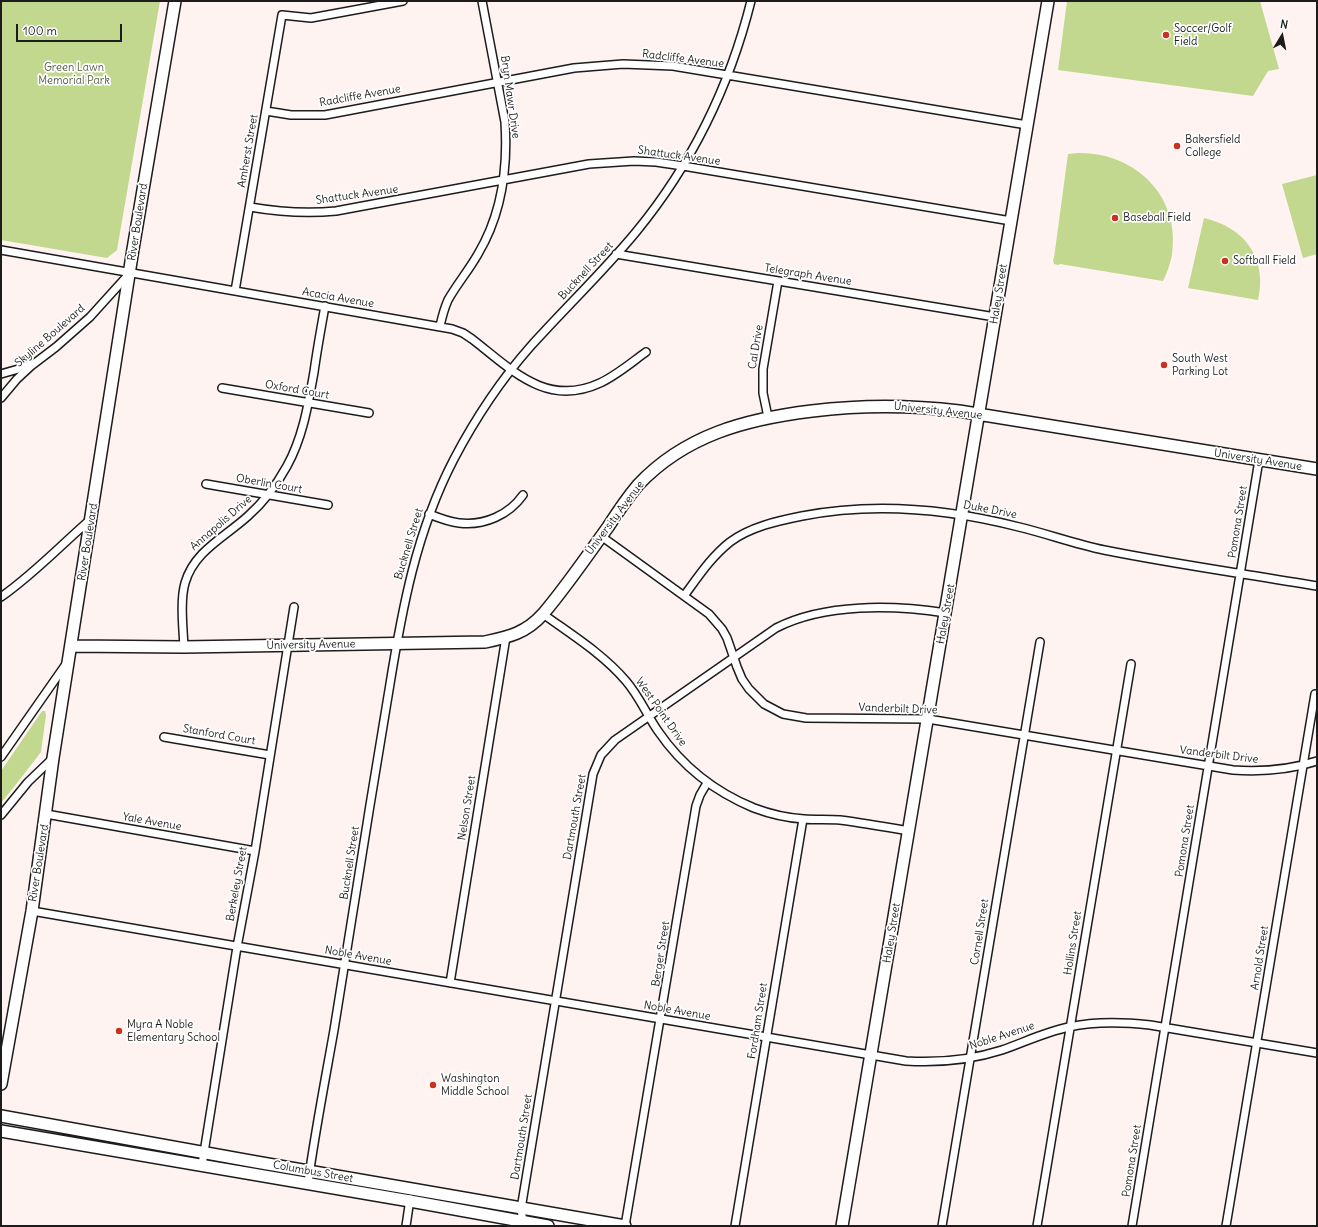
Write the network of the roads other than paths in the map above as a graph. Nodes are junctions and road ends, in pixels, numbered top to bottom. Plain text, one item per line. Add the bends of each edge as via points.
1 (175, 1) edge
2 (403, 1) edge
3 (482, 1) edge
4 (750, 1) edge
5 (1048, 1) edge
6 (728, 75) junction
7 (498, 82) junction
8 (266, 111) junction
9 (1027, 125) junction
10 (683, 166) junction
11 (504, 180) junction
12 (250, 207) junction
13 (1011, 221) junction
14 (1, 250) edge
15 (616, 254) junction
16 (130, 273) junction
17 (778, 281) junction
18 (236, 291) junction
19 (325, 306) junction
20 (995, 317) junction
21 (440, 326) junction
22 (646, 352) dead end
23 (38, 360) junction
24 (511, 370) junction
25 (1, 374) edge
26 (222, 388) dead end
27 (1, 398) edge
28 (308, 403) junction
29 (369, 413) dead end
30 (980, 414) junction
31 (768, 417) junction
32 (1259, 460) junction
33 (1317, 470) edge
34 (206, 484) dead end
35 (268, 495) junction
36 (523, 495) dead end
37 (328, 505) dead end
38 (429, 514) junction
39 (962, 516) junction
40 (91, 519) junction
41 (601, 536) junction
42 (1241, 573) junction
43 (1317, 586) edge
44 (684, 596) junction
45 (1, 597) edge
46 (294, 607) dead end
47 (946, 613) junction
48 (543, 614) junction
49 (506, 637) junction
50 (1040, 642) dead end
51 (396, 643) junction
52 (288, 645) junction
53 (71, 646) junction
54 (184, 647) junction
55 (734, 657) junction
56 (69, 661) junction
57 (1131, 664) dead end
58 (1315, 694) dead end
59 (649, 716) junction
60 (928, 719) junction
61 (1024, 736) junction
62 (164, 737) dead end
63 (1116, 751) junction
64 (270, 755) junction
65 (1, 757) edge
66 (53, 758) junction
67 (1317, 761) edge
68 (1303, 765) junction
69 (1208, 766) junction
70 (707, 783) junction
71 (46, 814) junction
72 (1, 815) edge
73 (803, 819) junction
74 (909, 831) junction
75 (255, 851) junction
76 (32, 911) junction
77 (237, 947) junction
78 (345, 965) junction
79 (450, 983) junction
80 (556, 1001) junction
81 (661, 1019) junction
82 (1070, 1026) junction
83 (1165, 1027) junction
84 (766, 1037) junction
85 (1257, 1043) junction
86 (1317, 1053) edge
87 (872, 1055) junction
88 (4, 1057) edge
89 (970, 1058) junction
90 (1, 1084) edge
91 (1, 1116) edge
92 (1, 1131) edge
93 (204, 1153) junction
94 (202, 1165) junction
95 (310, 1172) junction
96 (308, 1184) junction
97 (412, 1190) junction
98 (410, 1201) junction
99 (521, 1209) junction
100 (523, 1222) junction
101 (406, 1226) edge
102 (548, 1226) edge
103 (625, 1226) edge
104 (735, 1226) edge
105 (842, 1226) edge
106 (942, 1226) edge
107 (1037, 1226) edge
108 (1132, 1226) edge
109 (1226, 1226) edge

1 - 16 street, River Boulevard
2 - 8 street, Amherst Street via 311,18 282,15
3 - 7 street, Bryn Mawr Drive
4 - 6 street, Bucknell Street
5 - 9 street, Haley Street
6 - 7 street, Radcliffe Avenue via 673,66 624,64 574,68
6 - 9 street, Radcliffe Avenue
6 - 10 street, Bucknell Street via 711,114
7 - 8 street, Radcliffe Avenue via 325,115 291,115
7 - 11 street, Bryn Mawr Drive via 506,141
8 - 12 street, Amherst Street
9 - 13 street, Haley Street
10 - 11 street, Shattuck Avenue via 656,162 612,161
10 - 13 street, Shattuck Avenue
10 - 15 street, Bucknell Street via 654,208
11 - 12 street, Shattuck Avenue via 336,211 300,213
11 - 21 street, Bryn Mawr Drive via 488,235 448,301
12 - 18 street, Amherst Street
13 - 20 street, Haley Street
14 - 16 street, Acacia Avenue
15 - 17 street, Telegraph Avenue
15 - 24 street, Bucknell Street
16 - 18 street, Acacia Avenue
16 - 23 street, Skyline Boulevard via 79,328
16 - 40 street, River Boulevard
17 - 20 street, Telegraph Avenue
17 - 31 street, Cal Drive via 762,375
18 - 19 street, Acacia Avenue
19 - 21 street, Acacia Avenue
19 - 28 street, Annapolis Drive
20 - 30 street, Haley Street
21 - 24 street, Acacia Avenue via 463,334
22 - 24 street, Acacia Avenue via 600,382 578,390 541,387
23 - 25 street
23 - 27 street, Skyline Boulevard
24 - 38 street, Bucknell Street via 466,436
26 - 28 street, Oxford Court
28 - 29 street, Oxford Court
28 - 35 street, Annapolis Drive via 295,449
30 - 31 street, University Avenue via 934,408 883,406 834,408
30 - 32 street, University Avenue
30 - 39 street, Haley Street
31 - 41 street, University Avenue via 698,440 662,463 630,494
32 - 33 street, University Avenue
32 - 42 street, Pomona Street
34 - 35 street, Oberlin Court
35 - 37 street, Oberlin Court
35 - 54 street, Annapolis Drive via 234,529 207,548 191,568 183,594
36 - 38 street via 513,507 484,522 460,523
38 - 51 street, Bucknell Street via 410,575
39 - 42 street, Duke Drive via 1021,527 1102,550
39 - 44 street, Duke Drive via 912,509 862,509 811,514 768,524 742,534 721,549
39 - 47 street, Haley Street
40 - 45 street
40 - 53 street, River Boulevard
41 - 44 street, Vanderbilt Drive
41 - 48 street, University Avenue
42 - 43 street, Duke Drive
42 - 69 street, Pomona Street
44 - 55 street, Vanderbilt Drive via 715,621 727,638
46 - 52 street, Berkeley Street
47 - 55 street, Dartmouth Street via 883,607 817,614 776,628
47 - 60 street, Haley Street
48 - 49 street, University Avenue via 529,628
48 - 59 street, West Point Drive via 614,668 636,694
49 - 51 street, University Avenue via 485,642
49 - 79 street, Nelson Street
50 - 61 street, Cornell Street
51 - 52 street, University Avenue
51 - 78 street, Bucknell Street
52 - 54 street, University Avenue
52 - 64 street, Berkeley Street
53 - 54 street, University Avenue
53 - 56 street, River Boulevard
55 - 59 street, Dartmouth Street
55 - 60 street, Vanderbilt Drive via 742,679 749,689 764,704 783,714 806,718
56 - 65 street
56 - 66 street, River Boulevard
57 - 63 street, Hollins Street
58 - 68 street, Arnold Street
59 - 70 street, West Point Drive via 669,747
59 - 80 street, Dartmouth Street via 614,740 601,755 593,774
60 - 61 street, Vanderbilt Drive
60 - 74 street, Haley Street
61 - 63 street, Vanderbilt Drive
61 - 89 street, Cornell Street
62 - 64 street, Stanford Court
63 - 69 street, Vanderbilt Drive
63 - 82 street, Hollins Street
64 - 75 street, Berkeley Street
66 - 71 street, River Boulevard
66 - 72 street via 28,782
67 - 68 street, Vanderbilt Drive
68 - 69 street, Vanderbilt Drive via 1253,772
68 - 85 street, Arnold Street
69 - 83 street, Pomona Street
70 - 73 street, West Point Drive via 755,808
70 - 81 street, Berger Street via 696,806
71 - 75 street, Yale Avenue
71 - 76 street, River Boulevard
73 - 74 street, West Point Drive via 845,821
73 - 84 street, Fordham Street
74 - 87 street, Haley Street
75 - 77 street, Berkeley Street
76 - 77 street, Noble Avenue
76 - 88 street, River Boulevard
77 - 78 street, Noble Avenue
77 - 93 street, Berkeley Street
78 - 79 street, Noble Avenue
78 - 95 street, Bucknell Street
79 - 80 street, Noble Avenue
80 - 81 street, Noble Avenue
80 - 99 street, Dartmouth Street
81 - 84 street, Noble Avenue
81 - 103 street, Berger Street
82 - 83 street, Noble Avenue via 1128,1022
82 - 89 street, Noble Avenue via 1004,1050
82 - 107 street, Hollins Street
83 - 85 street, Noble Avenue
83 - 108 street, Pomona Street
84 - 87 street, Noble Avenue
84 - 104 street, Fordham Street
85 - 86 street, Noble Avenue
85 - 109 street, Arnold Street
87 - 89 street, Noble Avenue via 925,1062
87 - 105 street, Haley Street
88 - 90 street, River Boulevard
89 - 106 street, Cornell Street
91 - 93 street, Columbus Street
92 - 94 street, Columbus Street
93 - 94 street, Berkeley Street
93 - 95 street, Columbus Street
94 - 96 street, Columbus Street
95 - 96 street, Bucknell Street
95 - 97 street, Columbus Street
96 - 98 street, Columbus Street
97 - 98 street
97 - 99 street, Columbus Street
98 - 100 street, Columbus Street
98 - 101 street
99 - 100 street, Dartmouth Street
99 - 103 street, Columbus Street
100 - 102 street, Columbus Street

